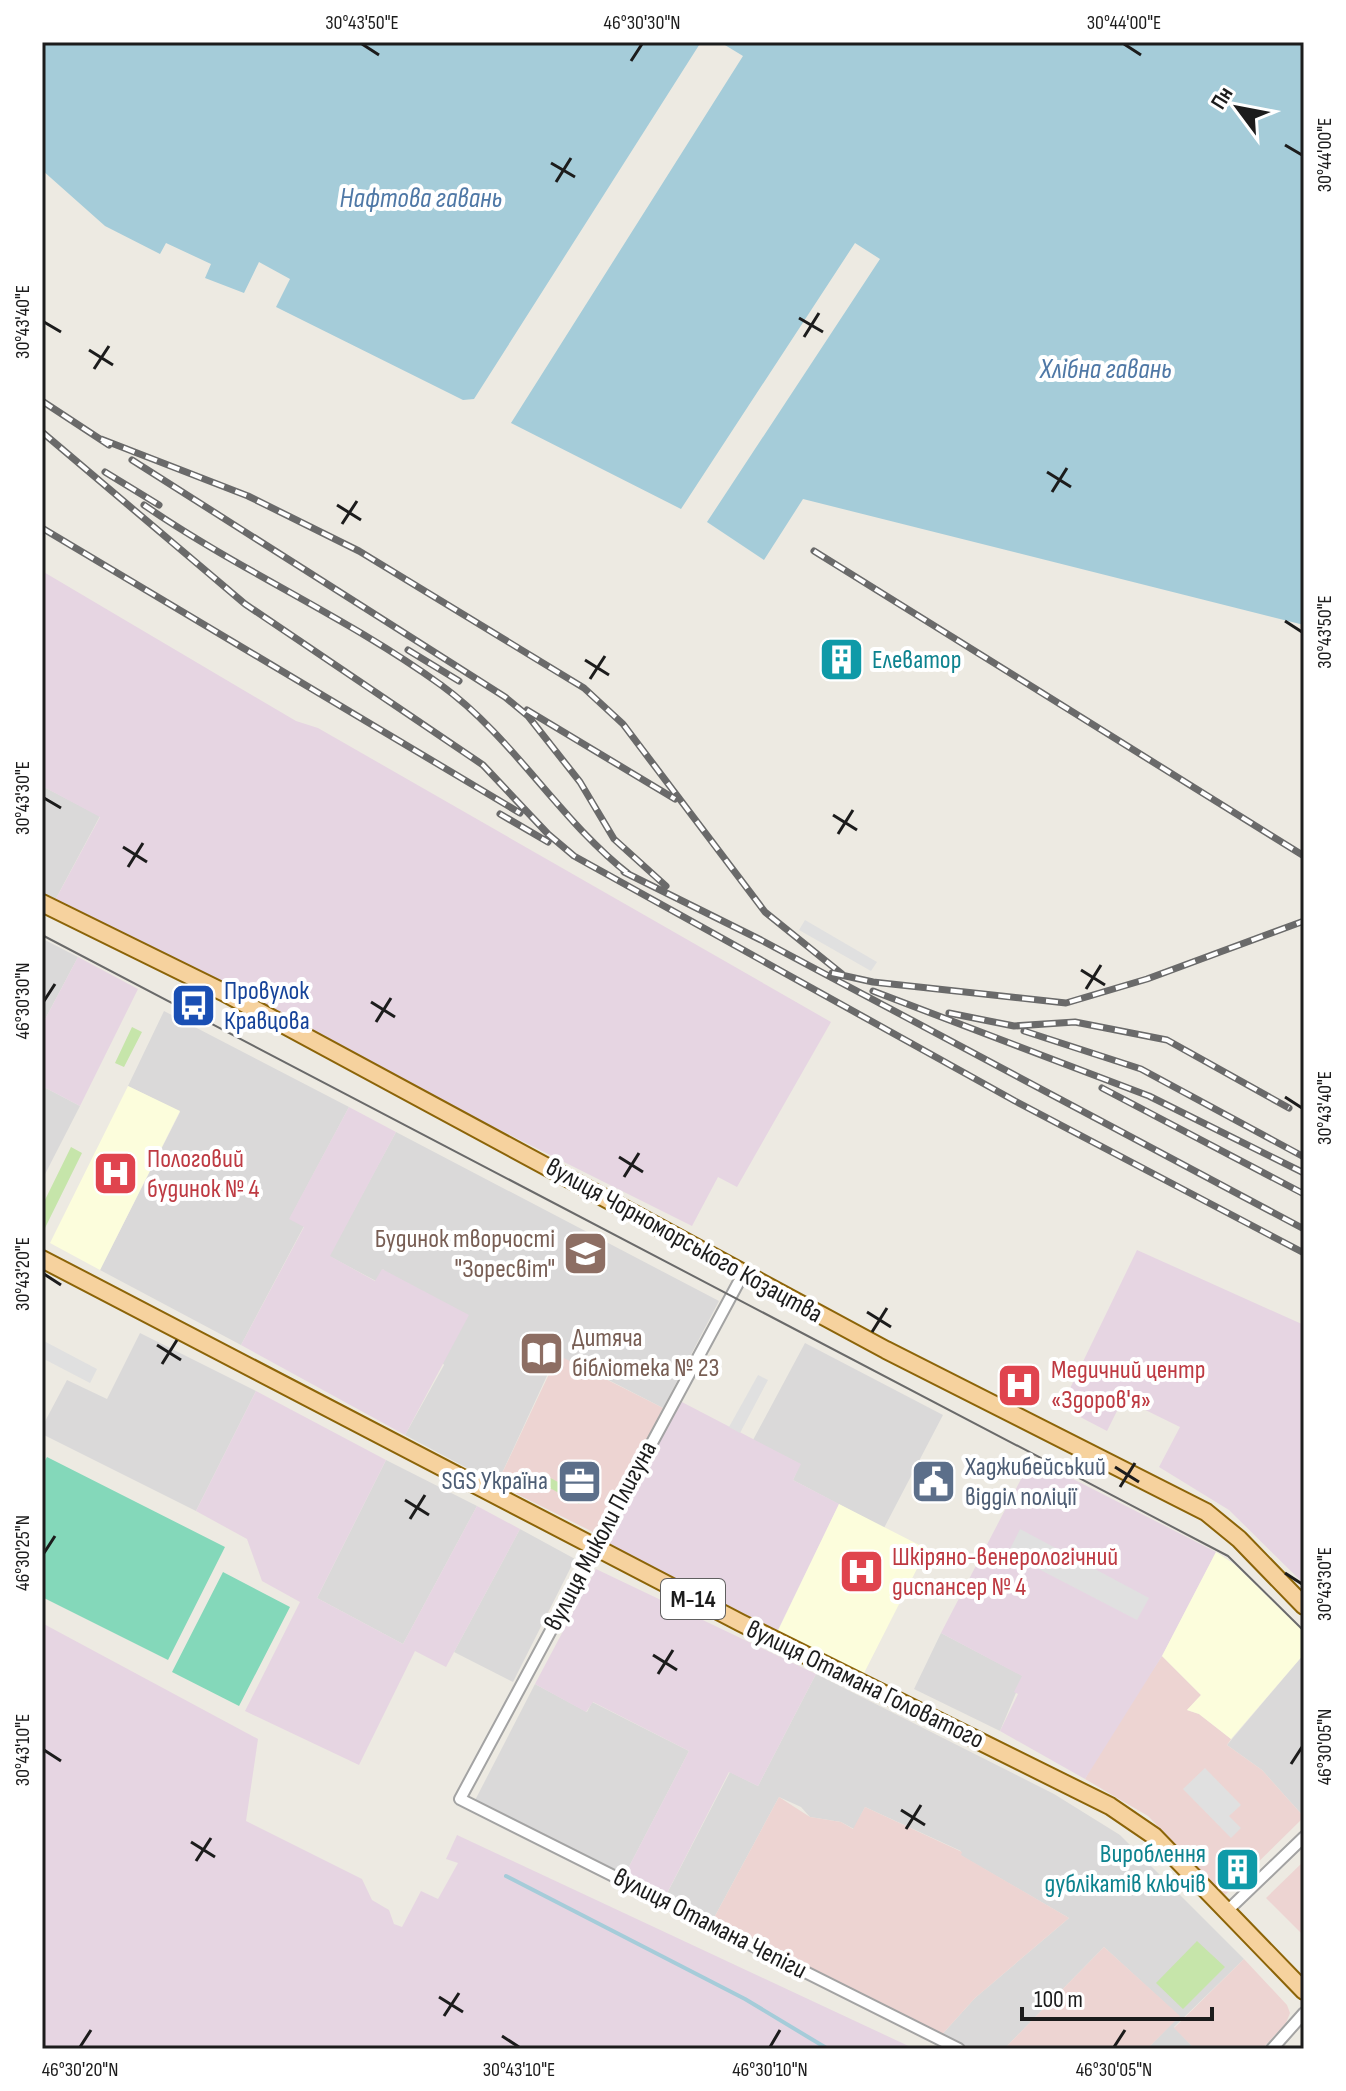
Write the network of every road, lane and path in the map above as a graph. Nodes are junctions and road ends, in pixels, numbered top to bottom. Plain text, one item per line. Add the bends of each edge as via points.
1 (42, 903) edge
2 (42, 1259) edge
3 (743, 1274) junction
4 (594, 1548) junction
5 (1304, 1606) edge
6 (460, 1799) joint
7 (1304, 1837) edge
8 (1225, 1913) junction
9 (1304, 1991) edge
10 (1304, 2013) edge
11 (959, 2049) edge
12 (1272, 2049) edge

1 - 3 main road, вулиця Чорноморського Козацтва via 223,992
2 - 4 main road, вулиця Отамана Головатого / М-14
3 - 4 street, вулиця Миколи Плигуна
3 - 5 main road, вулиця Чорноморського Козацтва via 1206,1512
4 - 6 street, вулиця Миколи Плигуна
4 - 8 main road, вулиця Отамана Головатого / М-14 via 1110,1806 1154,1836
6 - 11 street, вулиця Отамана Чепіги
7 - 8 street
8 - 9 main road, вулиця Отамана Головатого / М-14
10 - 12 street

